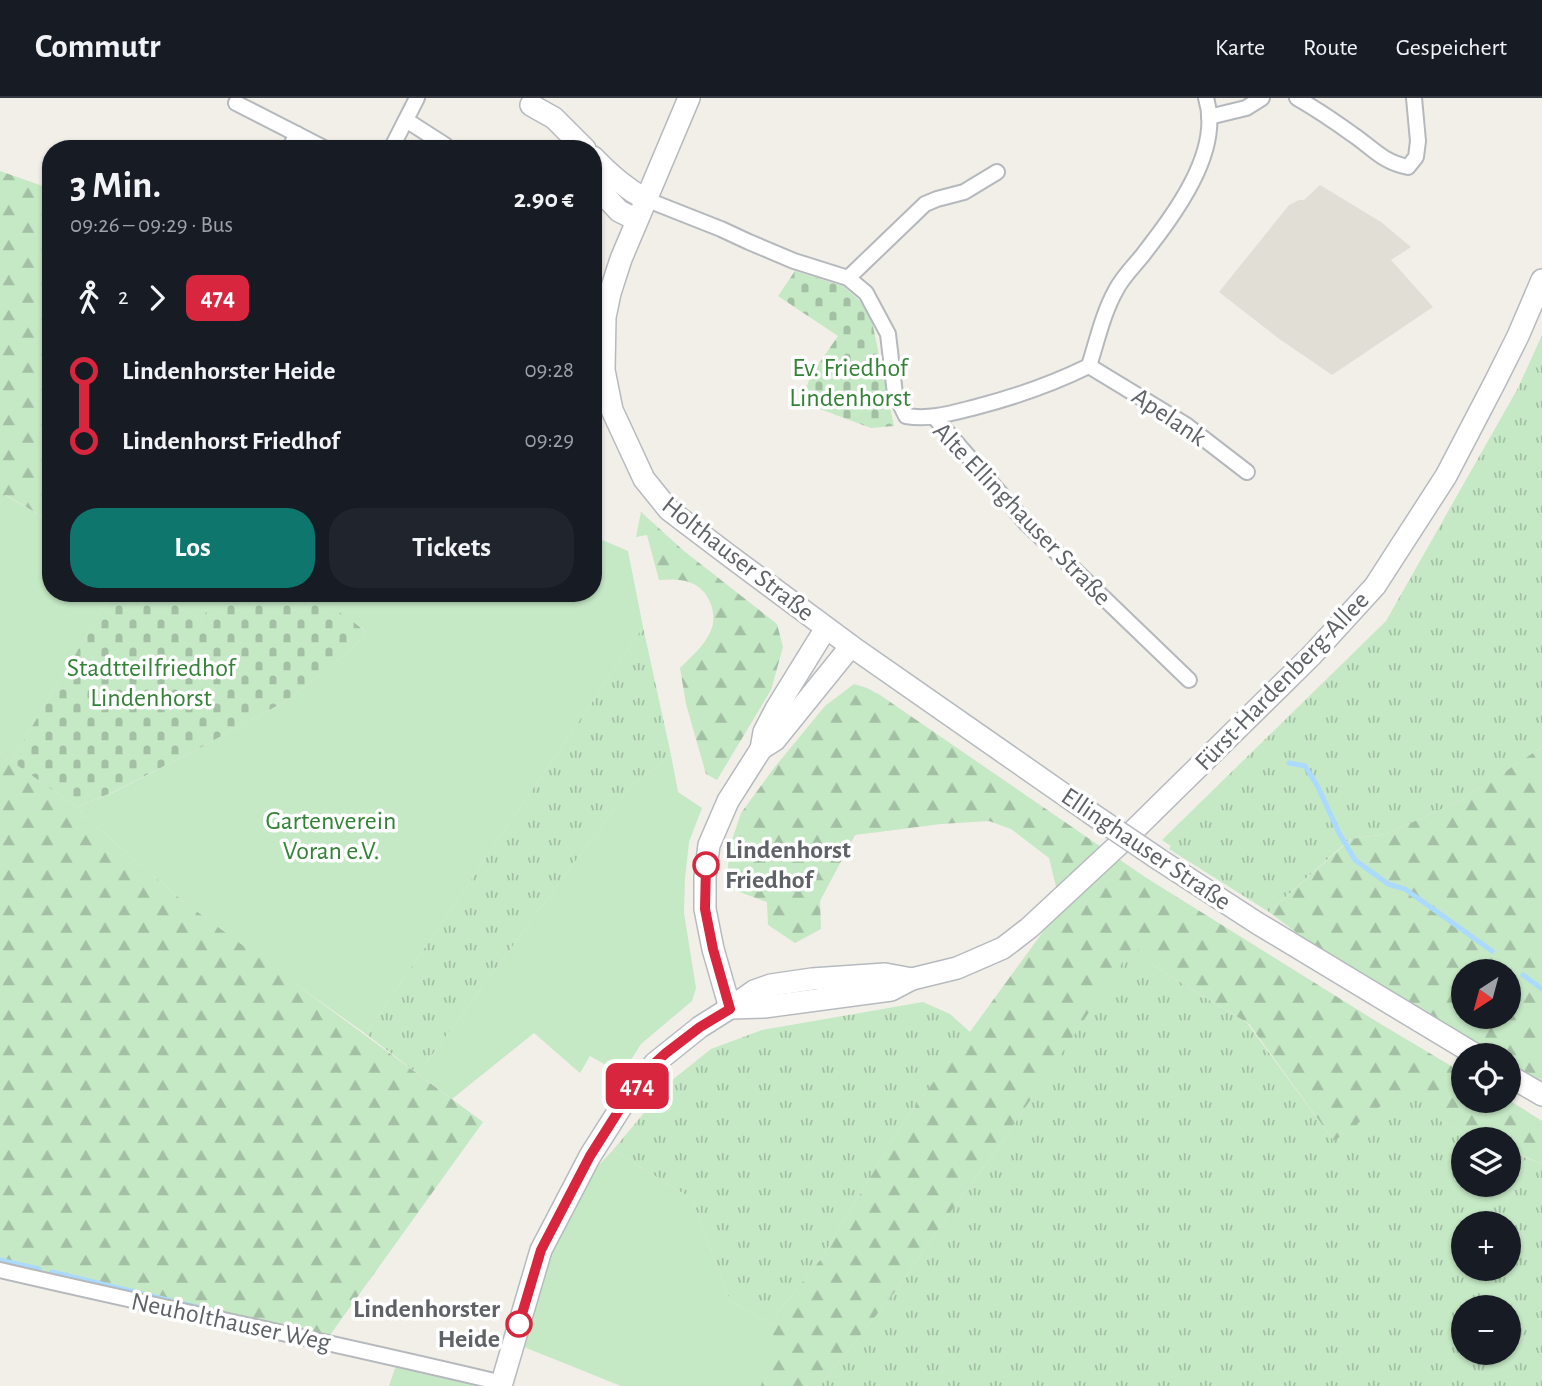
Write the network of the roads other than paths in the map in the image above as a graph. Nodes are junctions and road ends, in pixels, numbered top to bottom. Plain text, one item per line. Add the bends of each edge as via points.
1 (417, 98) edge
2 (689, 98) edge
3 (1206, 98) edge
4 (1262, 98) edge
5 (1297, 98) edge
6 (1414, 98) edge
7 (527, 102) edge
8 (236, 103) dead end
9 (1209, 117) junction
10 (406, 120) junction
11 (297, 134) junction
12 (294, 140) edge
13 (309, 140) edge
14 (396, 140) edge
15 (437, 140) edge
16 (558, 140) edge
17 (576, 140) edge
18 (602, 167) edge
19 (997, 172) dead end
20 (602, 193) edge
21 (645, 200) junction
22 (637, 220) junction
23 (848, 278) junction
24 (1542, 280) edge
25 (1089, 366) junction
26 (935, 418) junction
27 (1247, 472) dead end
28 (826, 628) junction
29 (851, 646) junction
30 (1189, 680) dead end
31 (761, 748) junction
32 (730, 1009) junction
33 (1454, 1043) edge
34 (1521, 1083) edge
35 (1542, 1095) edge
36 (0, 1270) edge
37 (502, 1385) edge

1 - 10 street
2 - 21 street
3 - 9 street
4 - 9 street via 1246,108
5 - 6 street via 1380,157 1408,167 1416,157 1418,141
7 - 16 street
7 - 17 street via 554,118
8 - 11 street
9 - 25 street via 1203,154 1186,194 1116,290
10 - 14 street
10 - 15 street
11 - 12 street
11 - 13 street
18 - 21 street
19 - 23 street via 964,192 925,204
20 - 22 street via 619,211
21 - 22 street
21 - 23 street, Alte Ellinghauser Straße
22 - 28 street, Holthauser Straße via 610,293 605,330 604,370 612,410 631,454 643,479 669,510
23 - 26 street, Alte Ellinghauser Straße via 866,293 888,334 895,394 906,416
24 - 32 street, Fürst-Hardenberg-Allee via 1496,383 1446,476 1375,586 1312,655 1030,929 1003,948 957,968 912,979 884,974 771,985
25 - 26 street via 1013,398
25 - 27 street, Apelank via 1186,425
26 - 30 street, Alte Ellinghauser Straße via 1026,523
28 - 29 street, Ellinghauser Straße
28 - 31 street, Holthauser Straße via 776,709
29 - 31 street, Holthauser Straße via 775,740
29 - 33 street, Ellinghauser Straße, bridge via 1160,860
31 - 32 street, Holthauser Straße via 728,801 706,865 705,909
32 - 37 street via 655,1063 590,1156 541,1250
34 - 35 street
36 - 37 street, Neuholthauser Weg

